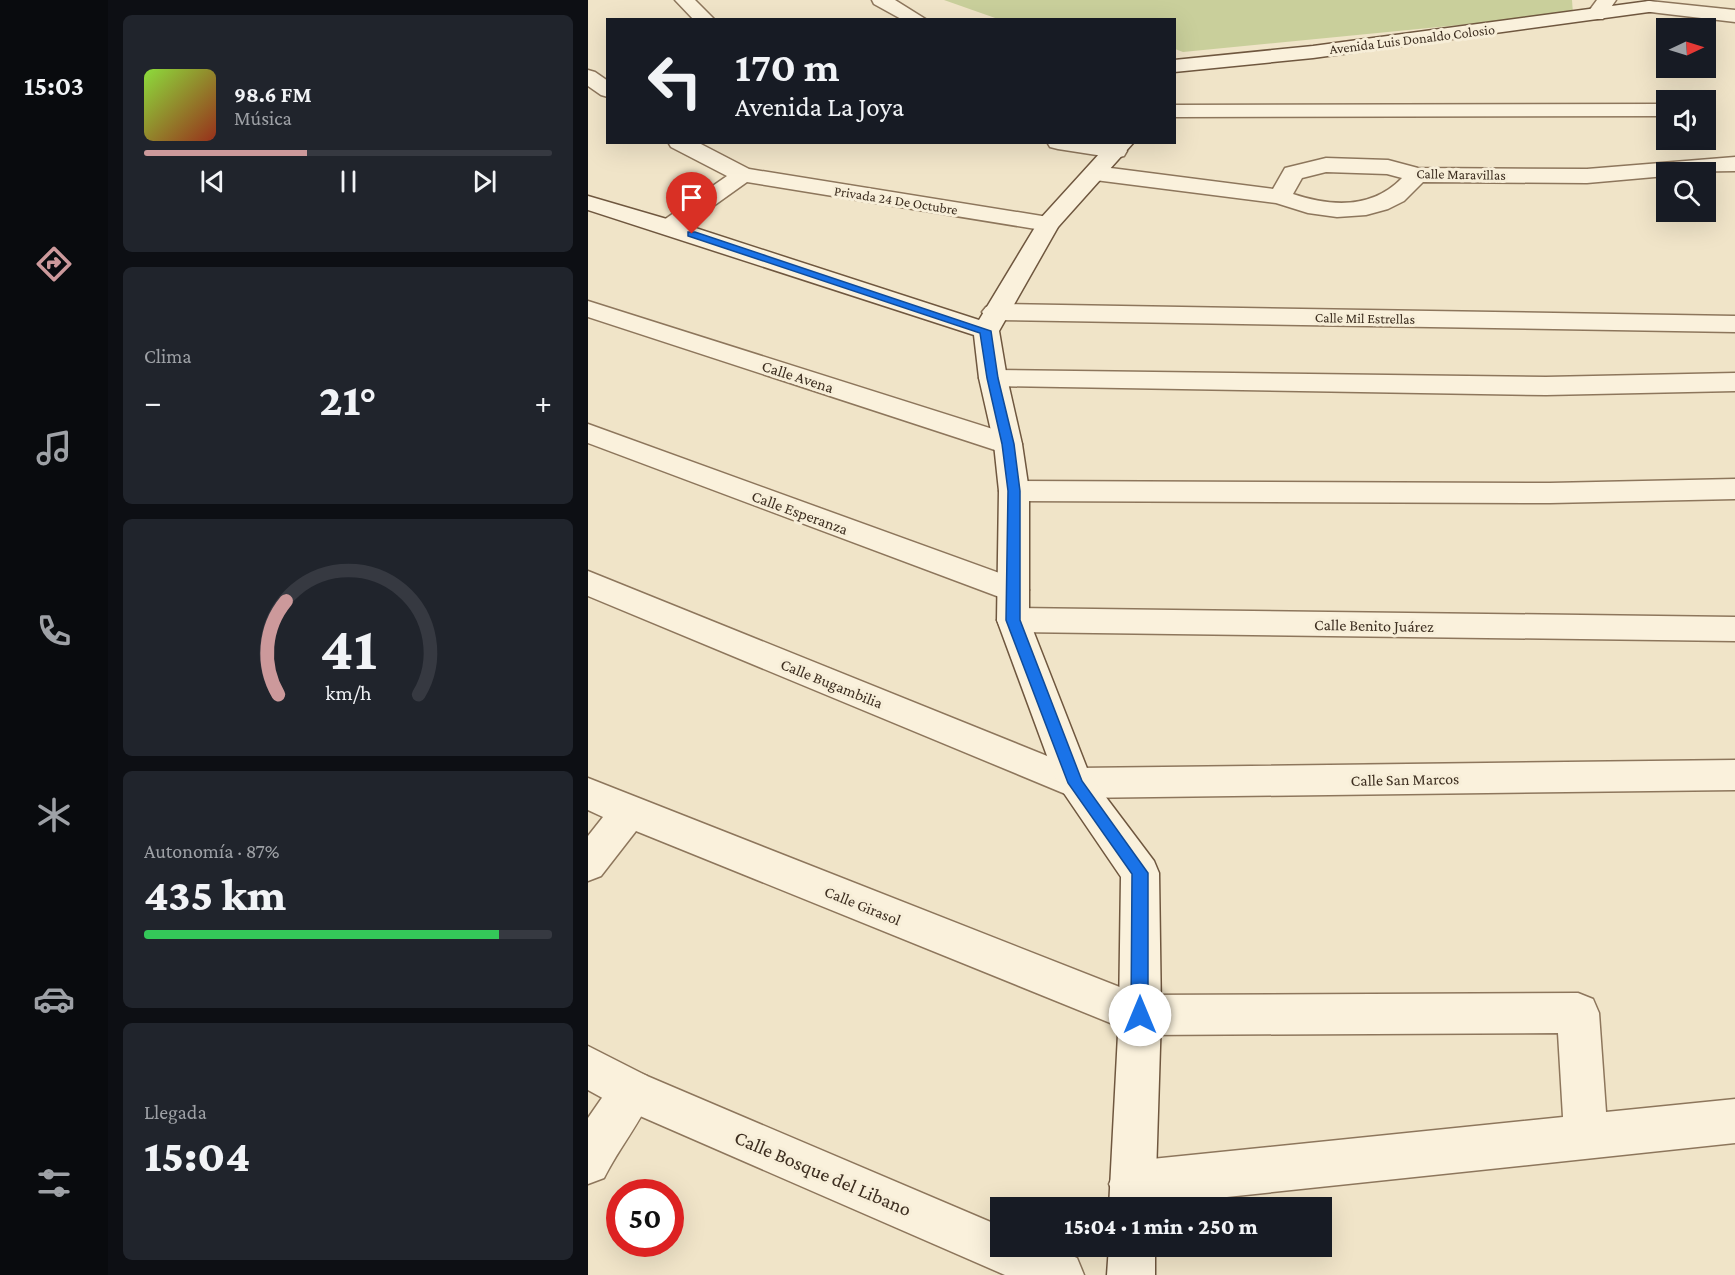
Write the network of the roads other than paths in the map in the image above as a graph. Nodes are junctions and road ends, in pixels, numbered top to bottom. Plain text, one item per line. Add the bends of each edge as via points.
1 (684, 0) edge
2 (881, 0) edge
3 (1602, 8) edge
4 (1735, 16) edge
5 (704, 18) edge
6 (914, 18) edge
7 (1176, 66) edge
8 (1656, 110) edge
9 (1176, 111) edge
10 (683, 144) edge
11 (1083, 144) edge
12 (1120, 147) edge
13 (1735, 164) edge
14 (1095, 173) junction
15 (743, 175) junction
16 (1418, 175) junction
17 (1280, 197) junction
18 (588, 203) edge
19 (1048, 224) junction
20 (669, 227) junction
21 (588, 309) edge
22 (990, 322) junction
23 (1735, 324) edge
24 (993, 378) junction
25 (1735, 382) edge
26 (588, 433) edge
27 (1008, 444) junction
28 (1735, 489) edge
29 (1014, 491) junction
30 (588, 583) edge
31 (1013, 605) junction
32 (1735, 629) edge
33 (1735, 775) edge
34 (1076, 783) junction
35 (588, 793) edge
36 (628, 812) junction
37 (588, 864) edge
38 (1140, 1015) junction
39 (588, 1067) edge
40 (632, 1091) junction
41 (1735, 1121) edge
42 (1586, 1137) junction
43 (588, 1162) edge
44 (1132, 1196) edge
45 (1131, 1257) edge
46 (1060, 1275) edge
47 (1131, 1275) edge

1 - 5 street
2 - 6 street
3 - 4 street, Avenida Luis Donaldo Colosio via 1649,7
3 - 7 street, Avenida Luis Donaldo Colosio via 1312,52
8 - 9 street
10 - 15 street, Privada 24 De Octubre
11 - 12 street
12 - 14 street
13 - 16 street, Calle Maravillas via 1587,176
14 - 17 street
14 - 19 street
15 - 19 street, Privada 24 De Octubre
15 - 20 street
16 - 17 street via 1395,197 1364,211 1307,208
16 - 17 street, Calle Maravillas via 1388,167 1326,165 1293,174
18 - 20 street, Calle Mil Estrellas
19 - 22 street
20 - 22 street, Calle Mil Estrellas
21 - 27 street, Calle Avena
22 - 23 street, Calle Mil Estrellas
22 - 24 street
24 - 25 street via 1546,386
24 - 27 street
26 - 31 street, Calle Esperanza
27 - 29 street
28 - 29 street via 1550,493
29 - 31 street
30 - 34 street, Calle Bugambilia
31 - 32 street, Calle Benito Juárez
31 - 34 street
33 - 34 street, Calle San Marcos
34 - 38 street via 1140,873
35 - 36 street, Calle Girasol
36 - 37 street
36 - 38 street, Calle Girasol
38 - 42 street via 1578,1013
38 - 44 street
39 - 40 street, Calle Bosque del Libano
40 - 43 street
40 - 46 street, Calle Bosque del Libano
41 - 42 street
42 - 44 street
45 - 47 street

